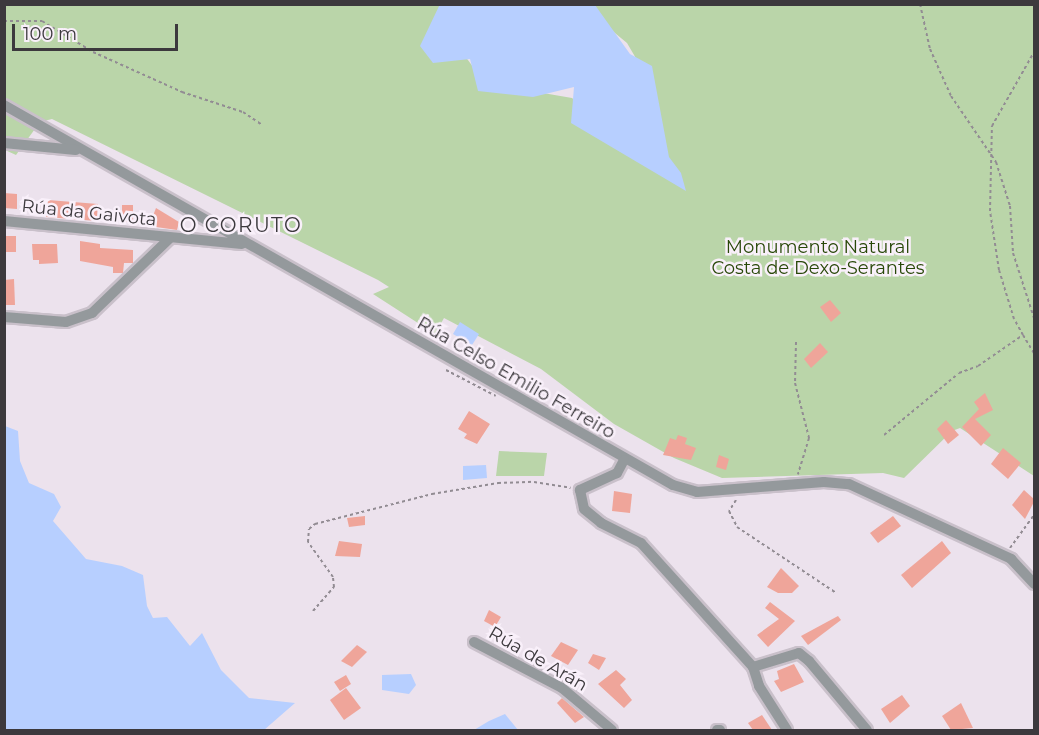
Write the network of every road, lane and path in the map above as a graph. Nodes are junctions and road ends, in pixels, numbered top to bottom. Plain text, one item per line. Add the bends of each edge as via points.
1 (920, 4) edge
2 (4, 21) edge
3 (1035, 52) edge
4 (4, 105) edge
5 (262, 125) dead end
6 (4, 143) edge
7 (81, 151) junction
8 (992, 157) junction
9 (4, 221) edge
10 (169, 239) junction
11 (245, 244) junction
12 (4, 317) edge
13 (1035, 318) edge
14 (1023, 335) junction
15 (796, 342) dead end
16 (1035, 352) edge
17 (884, 435) dead end
18 (624, 460) junction
19 (798, 485) junction
20 (580, 490) junction
21 (743, 490) junction
22 (1035, 514) edge
23 (1004, 555) junction
24 (1035, 584) edge
25 (835, 592) dead end
26 (313, 611) dead end
27 (474, 642) dead end
28 (753, 667) junction
29 (612, 730) edge
30 (787, 730) edge
31 (867, 730) edge

1 - 8 path via 930,49 951,96
2 - 5 path via 42,21 93,52 182,92 243,112
3 - 8 path via 996,114
4 - 7 street, Rúa Celso Emilio Ferreiro
6 - 7 street
7 - 11 street, Rúa Celso Emilio Ferreiro
8 - 13 path via 1010,206 1013,253
8 - 14 path via 990,211 999,270 1014,320
9 - 10 street, Rúa da Gaivota
10 - 11 street, Rúa da Gaivota
10 - 12 street, Rúa da Gaivota via 92,313 66,322
11 - 18 street, Rúa Celso Emilio Ferreiro via 474,371
14 - 16 path
14 - 17 path via 978,366 959,373
15 - 19 path via 795,383 809,438
18 - 20 street via 617,473
18 - 21 street, Rúa Celso Emilio Ferreiro via 673,485 697,492
19 - 21 street, Rúa Celso Emilio Ferreiro
19 - 23 street, Rúa Celso Emilio Ferreiro via 849,484
20 - 26 path via 534,482 498,483 432,494 315,524 309,529 308,542 333,577 334,587
20 - 28 street via 591,516 641,543
21 - 25 path via 729,511 730,519
22 - 23 path
23 - 24 street, Rúa Celso Emilio Ferreiro
27 - 29 street, Rúa de Arán via 562,688
28 - 30 street via 759,686
28 - 31 street via 799,653

